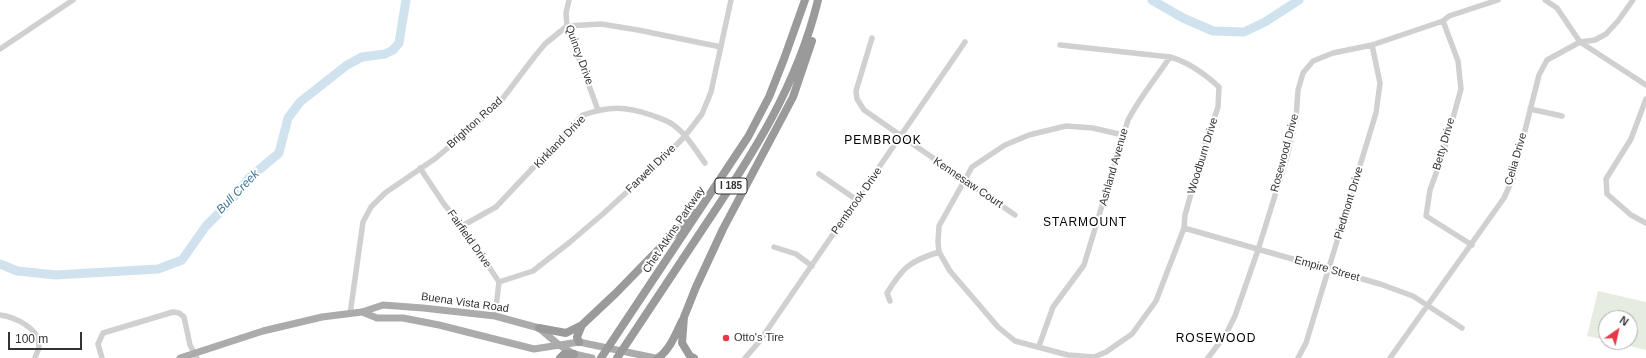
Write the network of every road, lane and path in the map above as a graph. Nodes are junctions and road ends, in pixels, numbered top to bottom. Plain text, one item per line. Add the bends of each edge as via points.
1 (74, 0) edge
2 (569, 0) edge
3 (731, 0) edge
4 (805, 0) edge
5 (818, 0) edge
6 (823, 0) edge
7 (1498, 0) edge
8 (1545, 0) edge
9 (1633, 0) edge
10 (1442, 20) junction
11 (567, 26) junction
12 (872, 38) dead end
13 (965, 42) dead end
14 (1580, 42) junction
15 (1060, 45) dead end
16 (1372, 45) junction
17 (721, 47) junction
18 (0, 49) edge
19 (1170, 57) junction
20 (1646, 85) edge
21 (1646, 99) edge
22 (1530, 109) junction
23 (598, 110) junction
24 (1562, 116) dead end
25 (1123, 135) junction
26 (685, 136) junction
27 (900, 137) junction
28 (705, 162) dead end
29 (420, 168) junction
30 (819, 174) dead end
31 (966, 180) junction
32 (709, 196) junction
33 (858, 200) junction
34 (1016, 215) dead end
35 (1646, 223) edge
36 (462, 226) junction
37 (1184, 228) junction
38 (1472, 245) junction
39 (774, 247) dead end
40 (1258, 250) junction
41 (939, 252) junction
42 (812, 266) junction
43 (1329, 270) junction
44 (499, 282) junction
45 (890, 301) dead end
46 (1427, 304) junction
47 (362, 312) junction
48 (350, 314) junction
49 (0, 315) edge
50 (495, 316) junction
51 (684, 317) junction
52 (582, 325) junction
53 (538, 328) junction
54 (1462, 328) dead end
55 (578, 342) junction
56 (559, 345) junction
57 (1040, 346) junction
58 (574, 354) junction
59 (196, 356) edge
60 (1094, 357) edge
61 (35, 358) edge
62 (102, 358) edge
63 (180, 358) edge
64 (560, 358) edge
65 (592, 358) edge
66 (601, 358) edge
67 (617, 358) edge
68 (654, 358) edge
69 (658, 358) edge
70 (694, 358) edge
71 (745, 358) edge
72 (1208, 358) edge
73 (1298, 358) edge
74 (1390, 358) edge

1 - 18 street
2 - 11 street, Quincy Drive
3 - 17 street, Farwell Drive
4 - 32 highway, Chet Atkins Parkway / I 185 via 768,97 748,136
5 - 67 highway, I 185 via 801,58 764,134
6 - 51 highway via 807,59 793,97 723,229
7 - 10 street, Rosewood Drive
8 - 14 street via 1557,8
9 - 14 street, Celia Drive via 1606,34 1595,40
10 - 16 street, Rosewood Drive
10 - 38 street, Betty Drive via 1458,61 1461,89 1430,190 1426,216
11 - 17 street via 601,24
11 - 23 street, Quincy Drive
11 - 29 street, Brighton Road via 545,44 497,106 436,158
12 - 27 street, Kennesaw Court via 858,81 857,99 864,110
13 - 27 street, Pembrook Drive
14 - 20 street
14 - 22 street, Celia Drive via 1547,60 1539,75
15 - 19 street, Woodburn Drive
16 - 40 street, Rosewood Drive via 1313,61 1303,73 1286,160
16 - 43 street, Piedmont Drive via 1380,83 1376,114
17 - 26 street, Farwell Drive via 711,92 702,114
19 - 25 street, Ashland Avenue via 1139,99
19 - 37 street, Woodburn Drive via 1181,60 1219,87 1218,107 1203,150 1185,215
21 - 35 street via 1631,138 1606,179 1607,194 1631,215
22 - 24 street
22 - 38 street, Celia Drive via 1510,185
23 - 26 street, Kirkland Drive via 628,108 643,112 676,126
23 - 36 street, Kirkland Drive via 583,115 496,207
25 - 31 street via 1093,128 1066,126 1030,135 986,156 972,167
25 - 57 street, Ashland Avenue via 1084,265 1053,306
26 - 28 street, Kirkland Drive
26 - 44 street, Farwell Drive via 604,213 533,271
27 - 31 street, Kennesaw Court
27 - 33 street, Pembrook Drive
29 - 36 street, Fairfield Drive
29 - 48 street, Brighton Road via 371,207 363,222
30 - 33 street
31 - 34 street, Kennesaw Court
31 - 41 street via 939,226
32 - 52 highway
32 - 66 highway, Chet Atkins Parkway / I 185
33 - 42 street, Pembrook Drive
36 - 44 street, Fairfield Drive
37 - 40 street, Empire Street
37 - 60 street, Woodburn Drive via 1156,301 1132,334
38 - 46 street, Celia Drive
39 - 42 street via 796,254
40 - 43 street, Empire Street
40 - 72 street, Rosewood Drive via 1235,316 1226,334
41 - 45 street via 916,259 908,265 887,293
41 - 57 street via 950,271 998,327 1015,341
42 - 71 street, Pembrook Drive
43 - 46 street, Empire Street via 1386,286
43 - 73 street, Piedmont Drive via 1306,343
44 - 50 street
46 - 54 street, Empire Street
46 - 74 street, Celia Drive
47 - 48 main road, Buena Vista Road
47 - 50 main road, Buena Vista Road via 383,305
47 - 56 main road, Buena Vista Road via 377,318 403,318 439,325 534,349
48 - 59 main road, Buena Vista Road via 322,317 263,331
49 - 61 street via 19,321 35,334 39,345
50 - 53 main road, Buena Vista Road
51 - 69 highway via 671,343
51 - 70 highway via 682,343
52 - 53 highway via 566,333
52 - 55 highway via 577,336
53 - 56 main road, Buena Vista Road
55 - 56 main road, Buena Vista Road
55 - 68 main road, Buena Vista Road
56 - 58 main road, Buena Vista Road
57 - 60 street via 1068,355
58 - 64 highway via 564,354
58 - 65 main road, Buena Vista Road
59 - 62 street via 190,345 184,317 173,312 103,333 98,344
59 - 63 main road, Buena Vista Road

